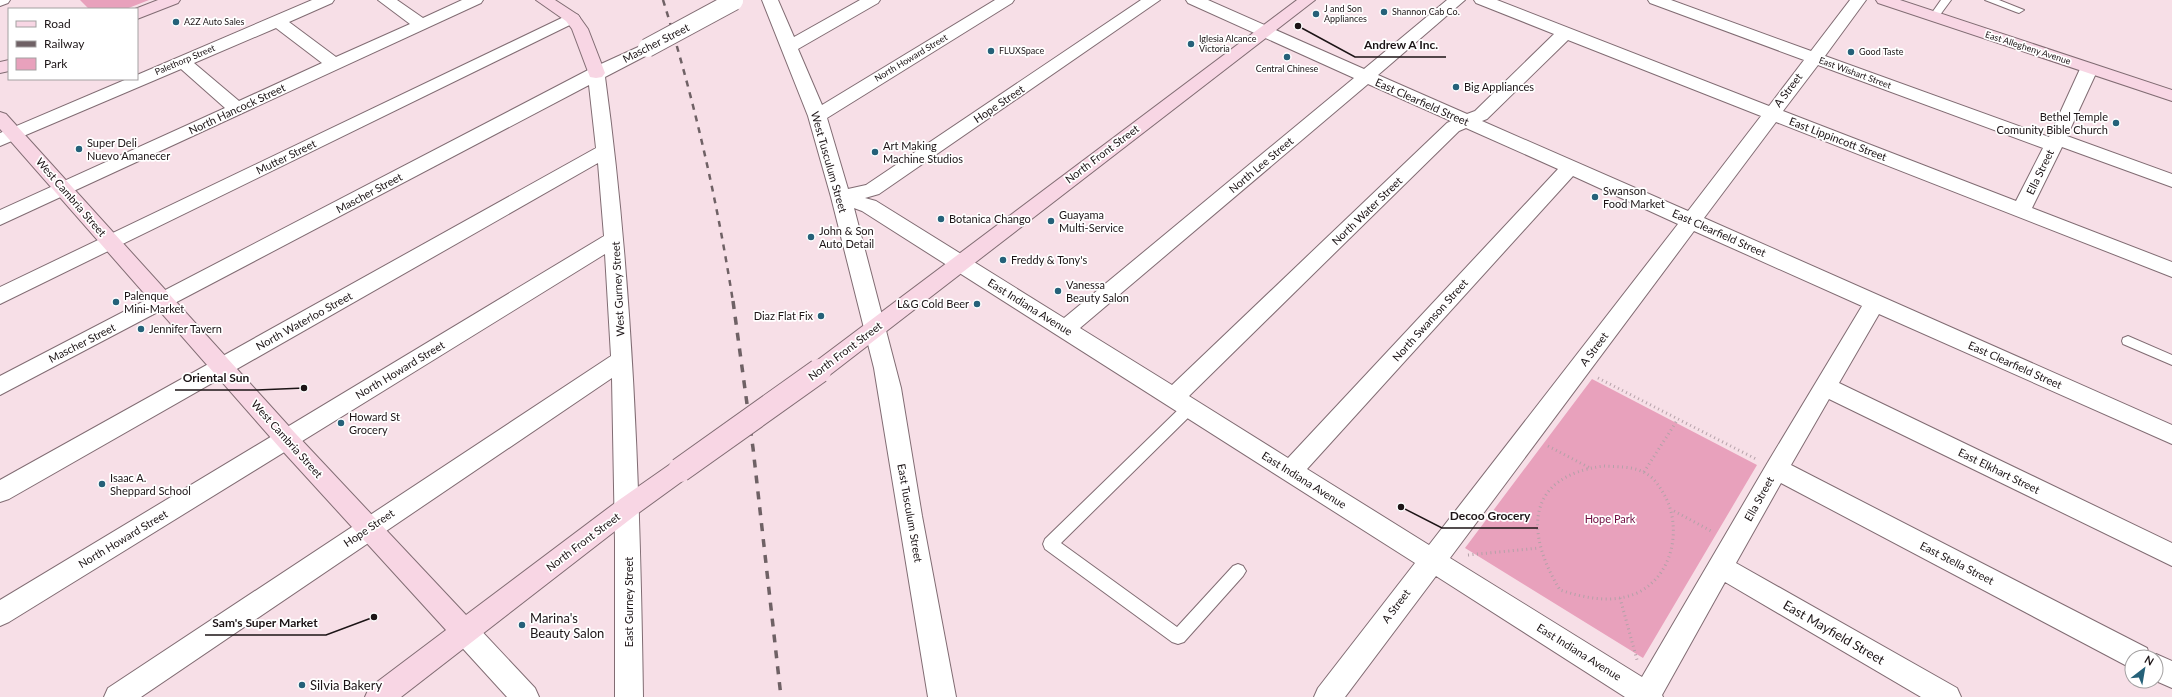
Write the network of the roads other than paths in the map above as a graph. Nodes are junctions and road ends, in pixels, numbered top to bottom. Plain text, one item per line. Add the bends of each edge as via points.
1 (172, 0) edge
2 (326, 0) edge
3 (386, 0) edge
4 (475, 0) edge
5 (544, 0) edge
6 (770, 0) edge
7 (872, 0) edge
8 (1006, 0) edge
9 (1152, 0) edge
10 (1194, 0) edge
11 (1307, 0) edge
12 (1458, 0) edge
13 (1482, 0) edge
14 (1656, 0) edge
15 (1858, 0) edge
16 (1884, 0) edge
17 (1946, 0) edge
18 (1990, 0) edge
19 (736, 1) edge
20 (2019, 10) dead end
21 (138, 14) edge
22 (1934, 17) junction
23 (572, 18) junction
24 (278, 21) junction
25 (421, 24) junction
26 (1265, 31) junction
27 (1566, 32) junction
28 (789, 47) junction
29 (1813, 57) junction
30 (182, 61) junction
31 (334, 64) junction
32 (2089, 69) junction
33 (596, 73) junction
34 (1366, 77) junction
35 (138, 78) edge
36 (133, 80) edge
37 (2172, 96) edge
38 (237, 109) junction
39 (1772, 112) junction
40 (817, 116) junction
41 (1465, 121) junction
42 (5, 130) edge
43 (2055, 142) junction
44 (607, 150) junction
45 (1570, 168) junction
46 (2172, 181) edge
47 (65, 188) junction
48 (841, 197) junction
49 (2021, 210) junction
50 (0, 218) edge
51 (1691, 220) junction
52 (615, 239) junction
53 (111, 242) junction
54 (959, 263) junction
55 (2172, 270) edge
56 (0, 296) edge
57 (162, 301) junction
58 (1876, 302) junction
59 (1065, 329) junction
60 (874, 330) junction
61 (2128, 341) dead end
62 (622, 360) junction
63 (2172, 360) edge
64 (223, 367) junction
65 (0, 386) edge
66 (1826, 387) junction
67 (1181, 403) junction
68 (2172, 435) edge
69 (287, 440) junction
70 (1776, 469) junction
71 (1290, 472) junction
72 (0, 492) edge
73 (628, 507) junction
74 (369, 528) junction
75 (2172, 555) edge
76 (1432, 559) junction
77 (1721, 567) junction
78 (1238, 571) dead end
79 (0, 614) edge
80 (465, 632) junction
81 (2124, 650) edge
82 (1647, 696) edge
83 (118, 697) edge
84 (379, 697) edge
85 (525, 697) edge
86 (629, 697) edge
87 (942, 697) edge
88 (1328, 697) edge
89 (1947, 697) edge

1 - 21 street
2 - 24 street, Palethorp Street
3 - 25 street
4 - 25 street, North Hancock Street
5 - 23 street
6 - 28 street, West Tusculum Street
7 - 28 street
8 - 40 street, North Howard Street
9 - 48 street, Hope Street via 872,190
10 - 26 street, East Clearfield Street
11 - 26 street, North Front Street
12 - 34 street, North Lee Street
13 - 27 street, East Lippincott Street
14 - 29 street, East Wishart Street
15 - 29 street, A Street
16 - 22 street, East Allegheny Avenue
17 - 22 lane
18 - 20 lane
19 - 33 street, Mascher Street, bridge
22 - 32 street, East Allegheny Avenue
23 - 33 street via 580,28
23 - 53 street, Mutter Street
24 - 30 street, Palethorp Street
24 - 31 street
25 - 31 street, North Hancock Street
26 - 34 street, East Clearfield Street
26 - 54 street, North Front Street
27 - 39 street, East Lippincott Street
27 - 41 street, North Water Street via 1481,115
28 - 40 street, West Tusculum Street
29 - 39 street, A Street
29 - 43 street, East Wishart Street
30 - 35 street, Palethorp Street
30 - 38 street
31 - 38 street, North Hancock Street
32 - 37 street, East Allegheny Avenue
32 - 43 street, Ella Street
33 - 44 street, West Gurney Street
33 - 57 street, Mascher Street
34 - 41 street, East Clearfield Street
34 - 59 street, North Lee Street
36 - 42 street, Palethorp Street
38 - 47 street, North Hancock Street
39 - 49 street, East Lippincott Street
39 - 51 street, A Street
40 - 48 street, West Tusculum Street
41 - 45 street, East Clearfield Street
41 - 67 street, North Water Street via 1453,127
42 - 47 street, West Cambria Street
43 - 46 street, East Wishart Street
43 - 49 street, Ella Street
44 - 52 street, West Gurney Street
44 - 64 street, North Waterloo Street
45 - 51 street, East Clearfield Street
45 - 71 street, North Swanson Street
47 - 50 street, North Hancock Street
47 - 53 street, West Cambria Street
48 - 54 street, East Indiana Avenue via 868,206
48 - 60 street, West Tusculum Street
49 - 55 street, East Lippincott Street
51 - 58 street, East Clearfield Street
51 - 76 street, A Street
52 - 62 street, West Gurney Street
52 - 69 street, North Howard Street
53 - 56 street, Mutter Street
53 - 57 street, West Cambria Street
54 - 59 street, East Indiana Avenue
54 - 60 street, North Front Street
57 - 64 street, West Cambria Street
57 - 65 street, Mascher Street
58 - 66 street, Ella Street
58 - 68 street, East Clearfield Street
59 - 67 street, East Indiana Avenue
60 - 73 street, North Front Street, bridge
60 - 87 street, East Tusculum Street via 888,384 905,492 935,644
61 - 63 lane
62 - 73 street, West Gurney Street
62 - 74 street, Hope Street
64 - 69 street, West Cambria Street
64 - 72 street, North Waterloo Street
66 - 70 street, Ella Street
66 - 75 street, East Elkhart Street
67 - 71 street, East Indiana Avenue
67 - 78 lane via 1050,544 1178,637
69 - 74 street, West Cambria Street
69 - 79 street, North Howard Street
70 - 77 street, Ella Street
70 - 81 street, East Stella Street
71 - 76 street, East Indiana Avenue
73 - 80 street, North Front Street
73 - 86 street, East Gurney Street
74 - 80 street, West Cambria Street
74 - 83 street, Hope Street
76 - 82 street, East Indiana Avenue
76 - 88 street, A Street
77 - 82 street, Ella Street
77 - 89 street, East Mayfield Street
80 - 84 street, North Front Street
80 - 85 street

